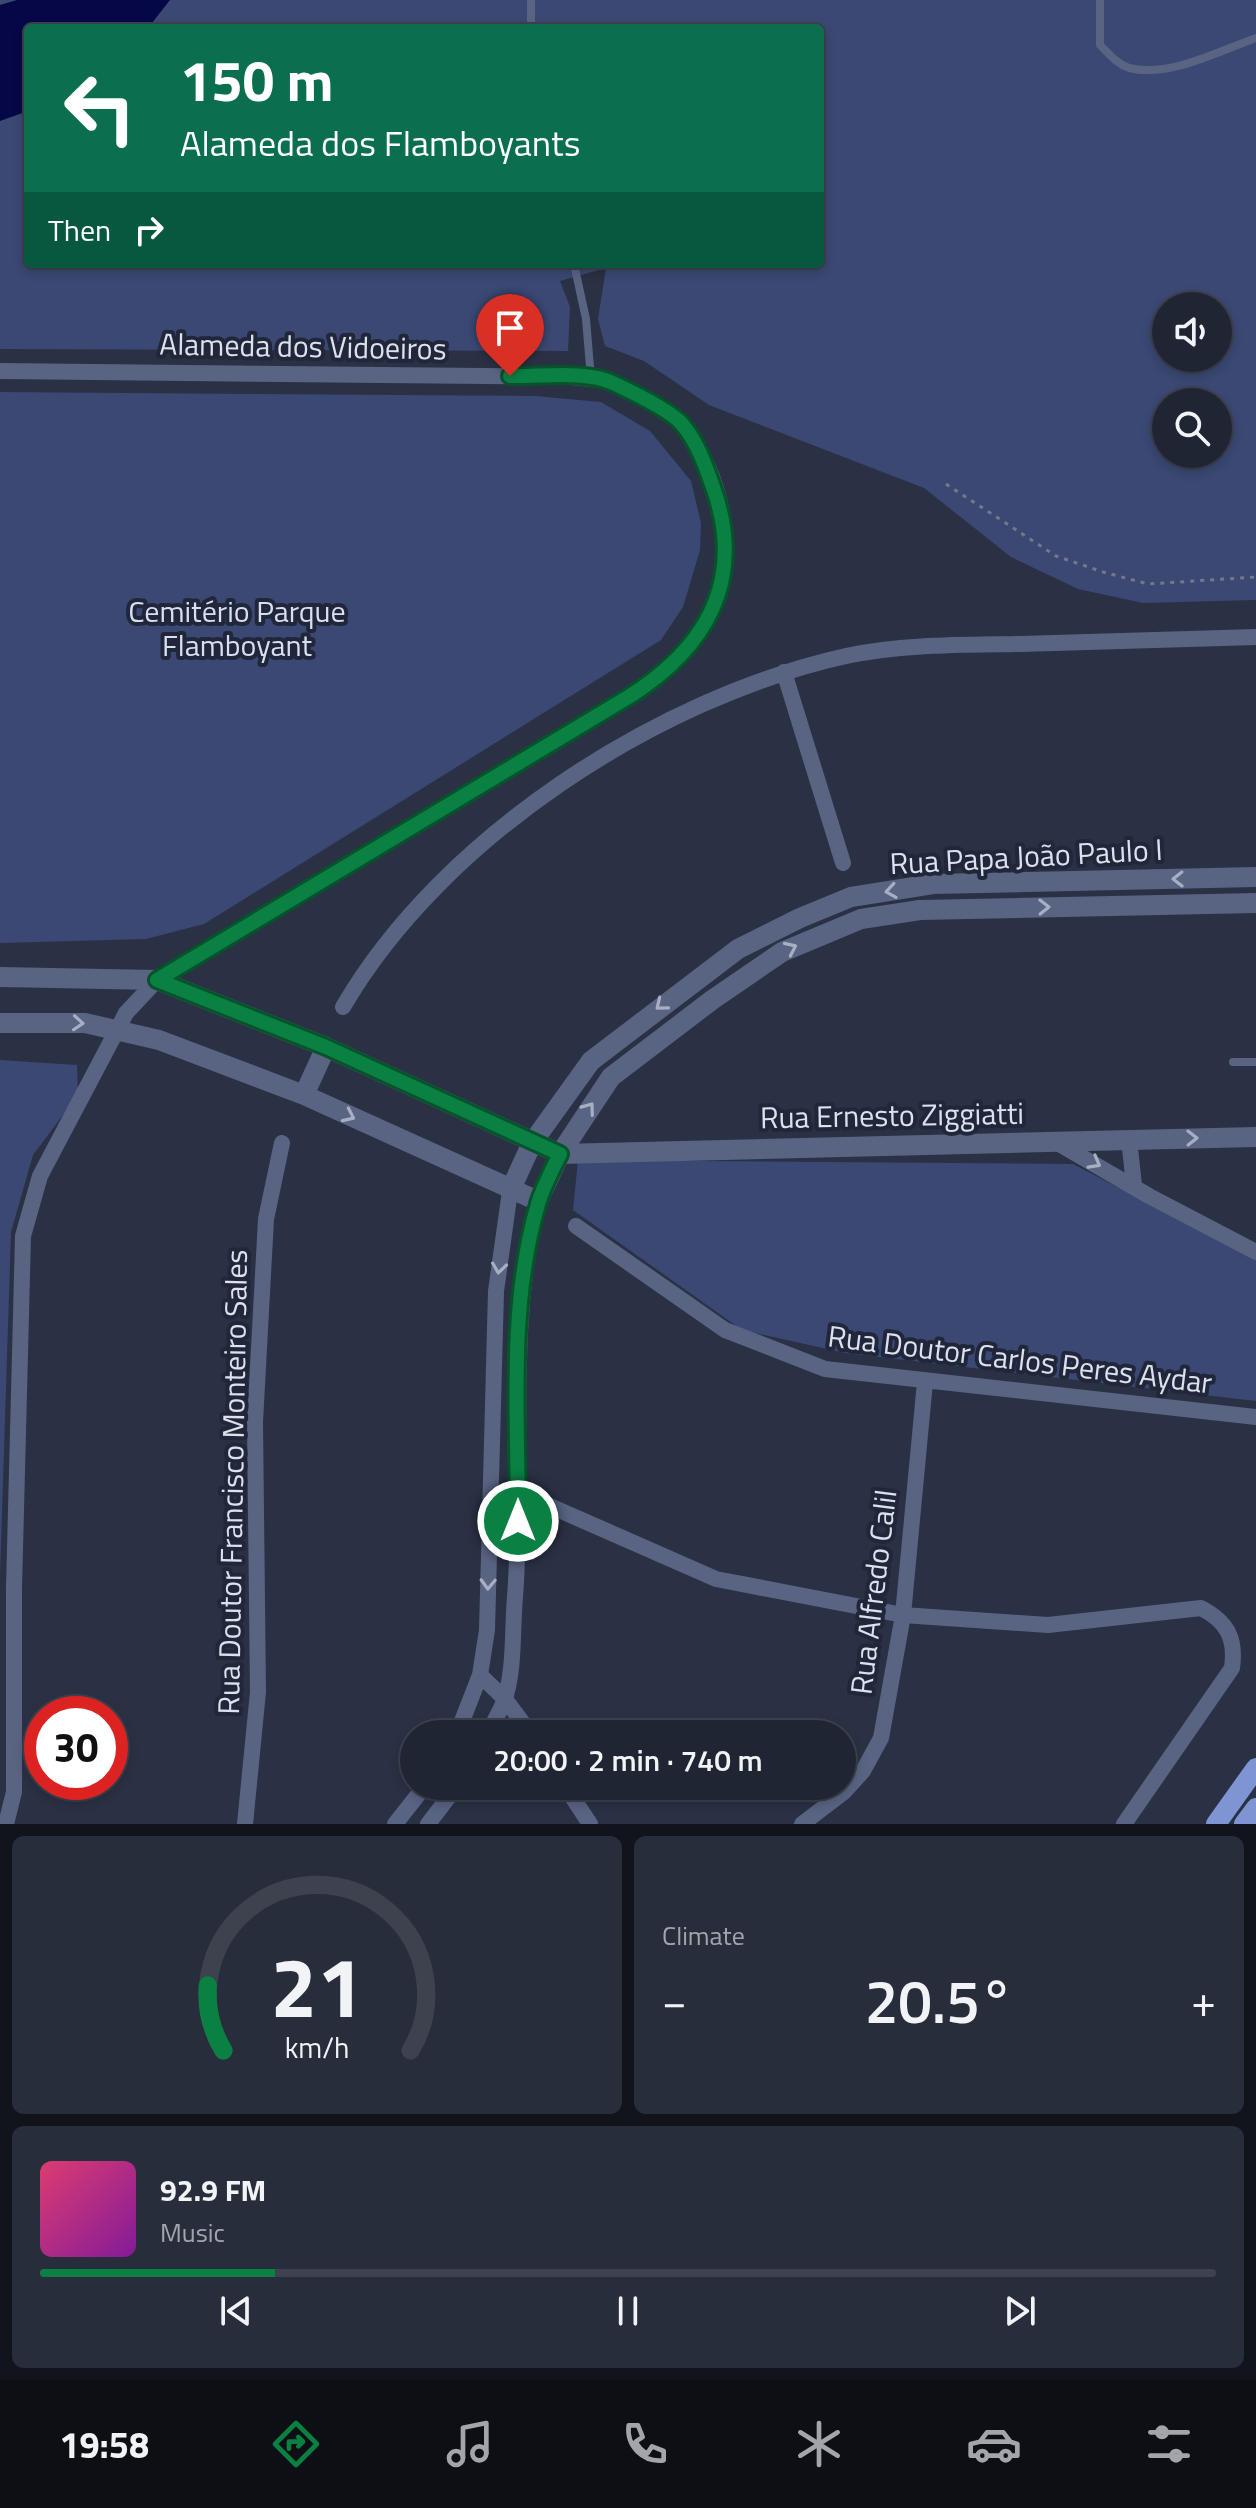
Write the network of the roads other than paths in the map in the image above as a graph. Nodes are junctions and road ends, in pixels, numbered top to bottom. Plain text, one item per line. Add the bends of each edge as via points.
1 (531, 0) edge
2 (1100, 0) edge
3 (531, 24) edge
4 (1256, 38) edge
5 (575, 268) edge
6 (0, 371) edge
7 (591, 379) junction
8 (1256, 637) edge
9 (784, 672) junction
10 (843, 863) dead end
11 (1256, 877) edge
12 (1256, 903) edge
13 (0, 977) edge
14 (157, 980) junction
15 (343, 1007) dead end
16 (0, 1023) edge
17 (120, 1029) junction
18 (326, 1047) junction
19 (1233, 1062) dead end
20 (1256, 1062) edge
21 (304, 1095) junction
22 (1256, 1137) edge
23 (1129, 1139) junction
24 (1055, 1141) junction
25 (282, 1143) dead end
26 (532, 1143) junction
27 (560, 1154) junction
28 (1134, 1185) junction
29 (510, 1191) junction
30 (538, 1201) junction
31 (576, 1226) dead end
32 (1256, 1252) edge
33 (925, 1382) junction
34 (1256, 1417) edge
35 (518, 1492) junction
36 (903, 1615) junction
37 (480, 1675) junction
38 (505, 1699) junction
39 (462, 1720) edge
40 (495, 1720) edge
41 (521, 1720) edge
42 (1256, 1768) edge
43 (414, 1800) edge
44 (446, 1800) edge
45 (574, 1800) edge
46 (1256, 1808) edge
47 (1256, 1815) edge
48 (6, 1824) edge
49 (245, 1824) edge
50 (395, 1824) edge
51 (428, 1824) edge
52 (590, 1824) edge
53 (802, 1824) edge
54 (1124, 1824) edge
55 (1216, 1824) edge
56 (1245, 1824) edge

1 - 3 lane
2 - 4 lane via 1100,45 1129,68 1172,67
5 - 7 lane
6 - 7 street, Alameda dos Vidoeiros
7 - 14 street, Alameda dos Vidoeiros via 611,382 681,422 703,458 726,530 725,567 715,607 693,645 642,688
8 - 9 street via 910,647
9 - 10 street
9 - 15 street via 721,695 638,738 499,828 413,908
11 -> 26 street, Rua Papa João Paulo I via 933,884 851,897 738,949 682,989 591,1061
27 -> 12 street, Rua Papa João Paulo I via 611,1077 782,952 861,919 920,910
13 - 14 street
14 - 17 street, Alameda dos Vidoeiros via 138,996
14 - 18 street, Rua Ernesto Ziggiatti
16 -> 17 street via 85,1023
17 - 21 street
17 - 48 street, Alameda dos Vidoeiros via 40,1176 23,1236 14,1792
18 - 21 street
18 - 26 street, Rua Ernesto Ziggiatti
19 - 20 lane
21 -> 29 street
23 -> 22 street, Rua Ernesto Ziggiatti
23 - 24 street, Rua Ernesto Ziggiatti
23 - 28 street
24 - 27 street, Rua Ernesto Ziggiatti
24 -> 28 street
25 - 49 street, Rua Doutor Francisco Monteiro Sales via 266,1219 255,1422 258,1692
26 - 27 street, Rua Ernesto Ziggiatti
26 - 29 street, Rua Papa João Paulo I
27 - 30 street, Rua Papa João Paulo I
28 - 32 street
29 - 30 street
29 -> 37 street, Rua Papa João Paulo I via 496,1291 487,1630
30 - 35 street, Rua Papa João Paulo I via 527,1248 518,1340
31 - 33 street, Rua Doutor Carlos Peres Aydar via 725,1330 825,1369
33 - 34 street, Rua Doutor Carlos Peres Aydar
33 - 36 street, Rua Alfredo Calil
35 - 36 street via 716,1579
35 - 38 street, Rua Papa João Paulo I
36 - 53 street, Rua Alfredo Calil via 881,1738 844,1792
36 - 54 street via 1048,1625 1201,1608 1216,1616 1235,1646 1232,1668
37 - 38 street
37 - 39 street, Rua Papa João Paulo I
38 - 40 street, Rua Papa João Paulo I
38 - 41 street
42 - 55 main road
43 - 50 street
44 - 51 street
45 - 52 street
46 - 56 main road
47 - 56 lane

